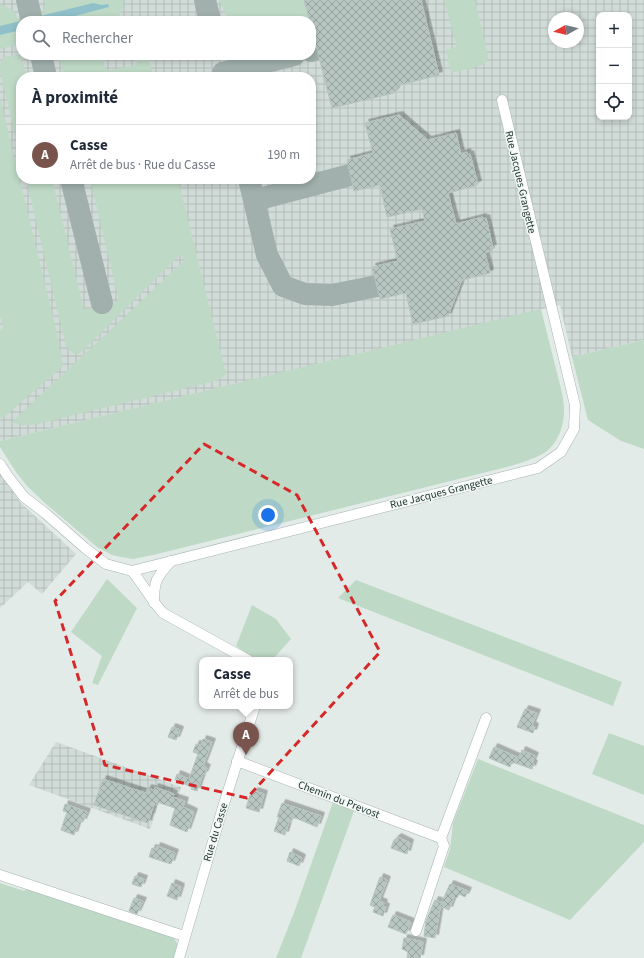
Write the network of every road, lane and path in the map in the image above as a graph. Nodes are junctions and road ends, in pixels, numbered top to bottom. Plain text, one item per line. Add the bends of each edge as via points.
1 (502, 100) dead end
2 (0, 464) edge
3 (171, 561) junction
4 (132, 571) junction
5 (154, 603) junction
6 (243, 657) edge
7 (254, 709) edge
8 (486, 718) dead end
9 (237, 760) junction
10 (441, 838) junction
11 (0, 875) edge
12 (416, 931) dead end
13 (184, 936) junction
14 (179, 958) edge

1 - 3 street, Rue Jacques Grangette via 575,405 574,429 561,452 538,468
2 - 4 street, Rue Jacques Grangette via 24,497 84,548 106,564
3 - 4 street, Rue Jacques Grangette
3 - 5 street via 155,582
4 - 5 street
5 - 6 street via 163,613
7 - 9 street, Rue du Casse
8 - 10 street
9 - 10 street, Chemin du Prevost
9 - 13 street, Rue du Casse
10 - 12 street via 444,846
11 - 13 street
13 - 14 street, Rue du Casse

